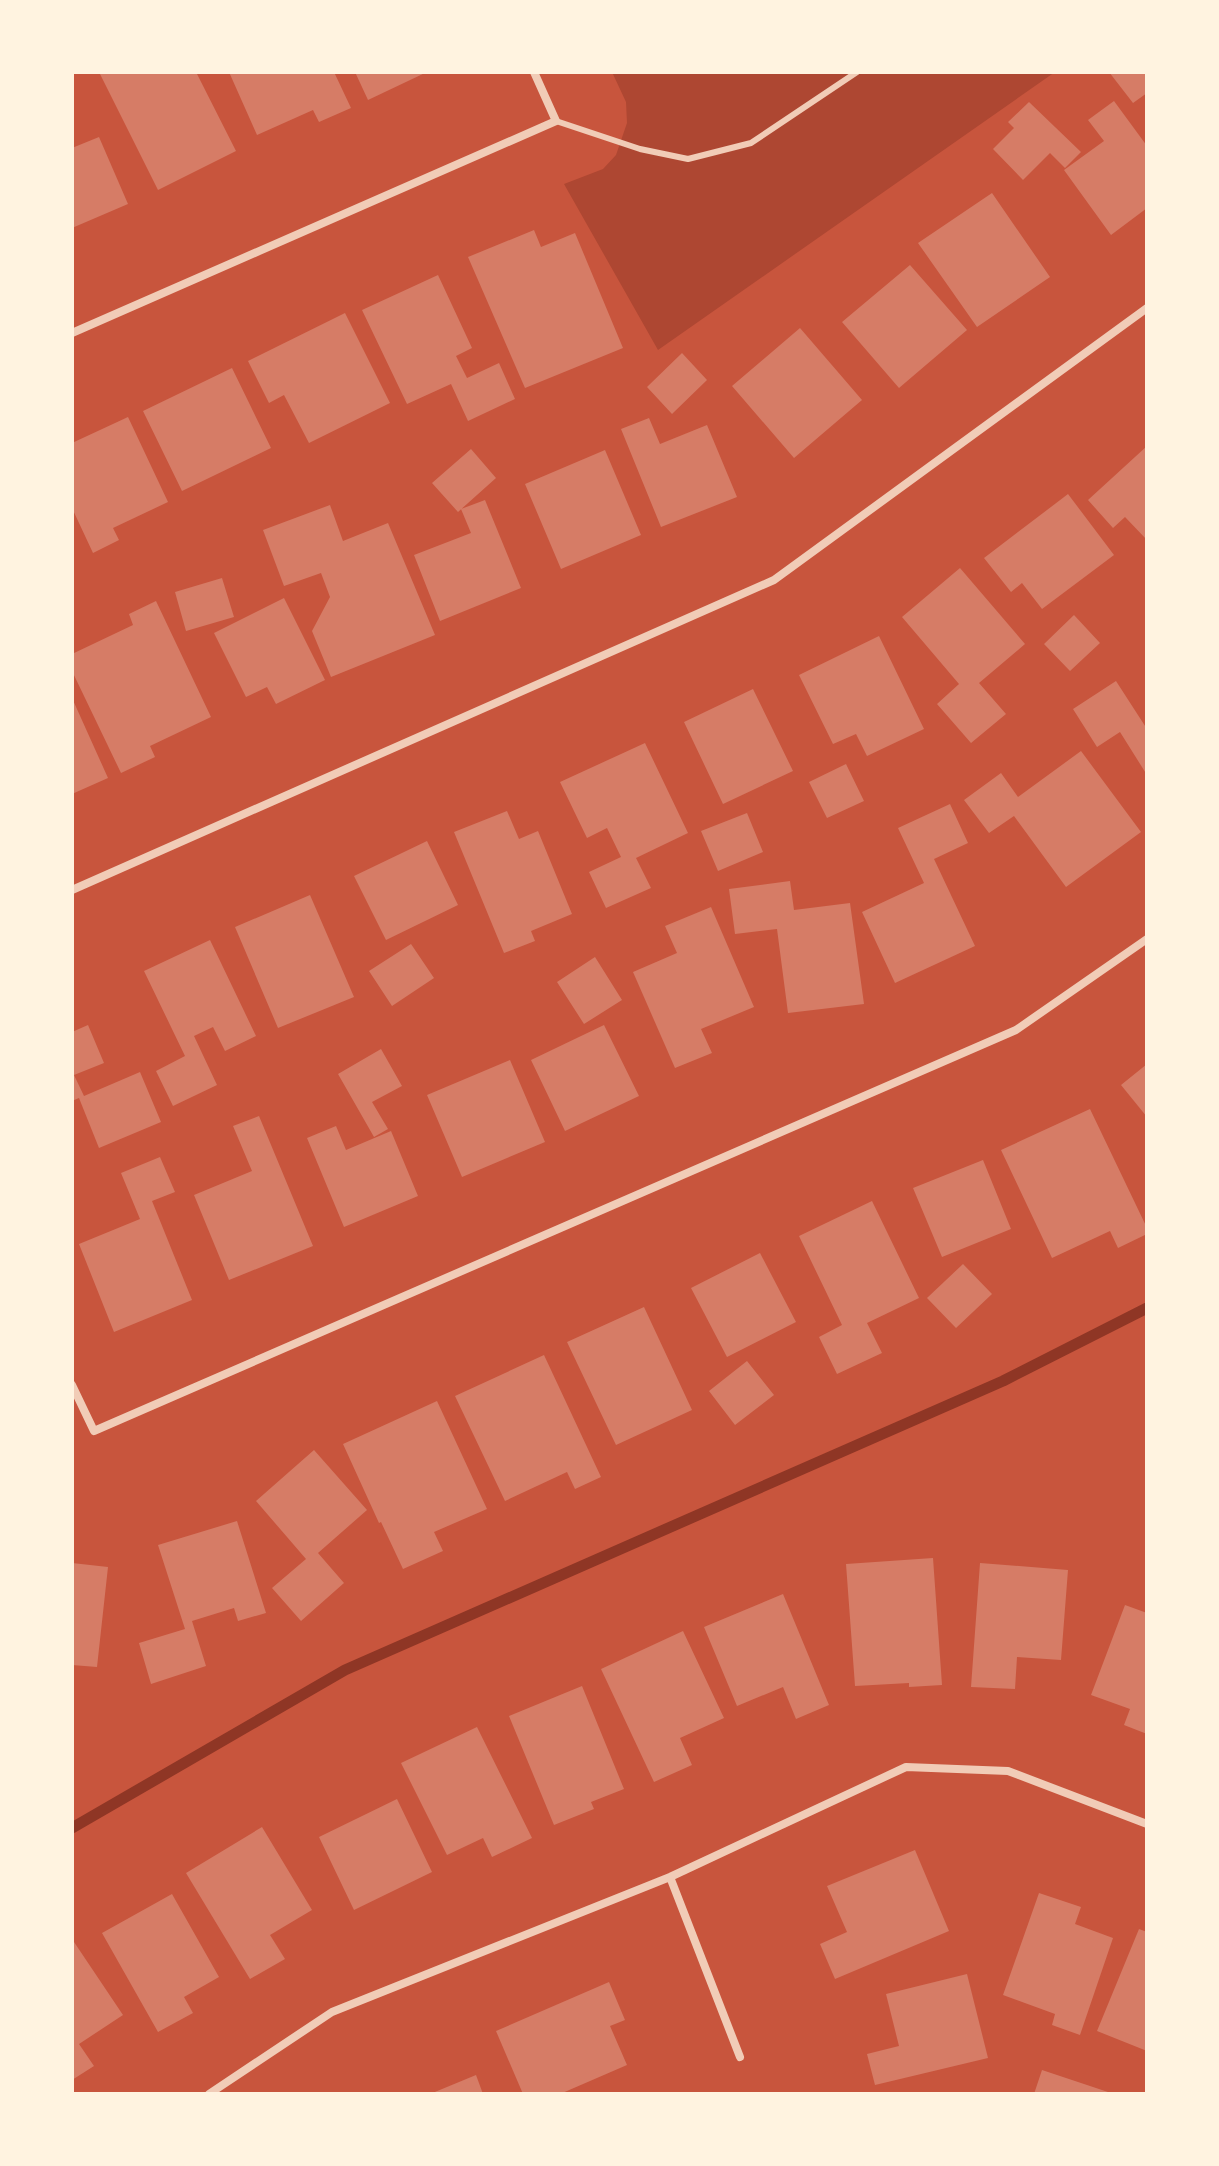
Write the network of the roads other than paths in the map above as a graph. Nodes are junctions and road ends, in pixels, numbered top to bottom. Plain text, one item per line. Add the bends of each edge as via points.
1 (534, 72) edge
2 (857, 72) edge
3 (556, 121) junction
4 (1147, 308) edge
5 (72, 333) edge
6 (72, 890) edge
7 (1147, 939) edge
8 (72, 1385) edge
9 (1147, 1824) edge
10 (670, 1877) junction
11 (740, 2057) dead end
12 (209, 2094) edge

1 - 3 street
2 - 3 lane via 751,143 688,159
3 - 5 street
4 - 6 street via 774,580
7 - 8 street via 1016,1030 94,1431
9 - 10 street via 1008,1771 906,1767
10 - 11 street
10 - 12 street via 332,2012

